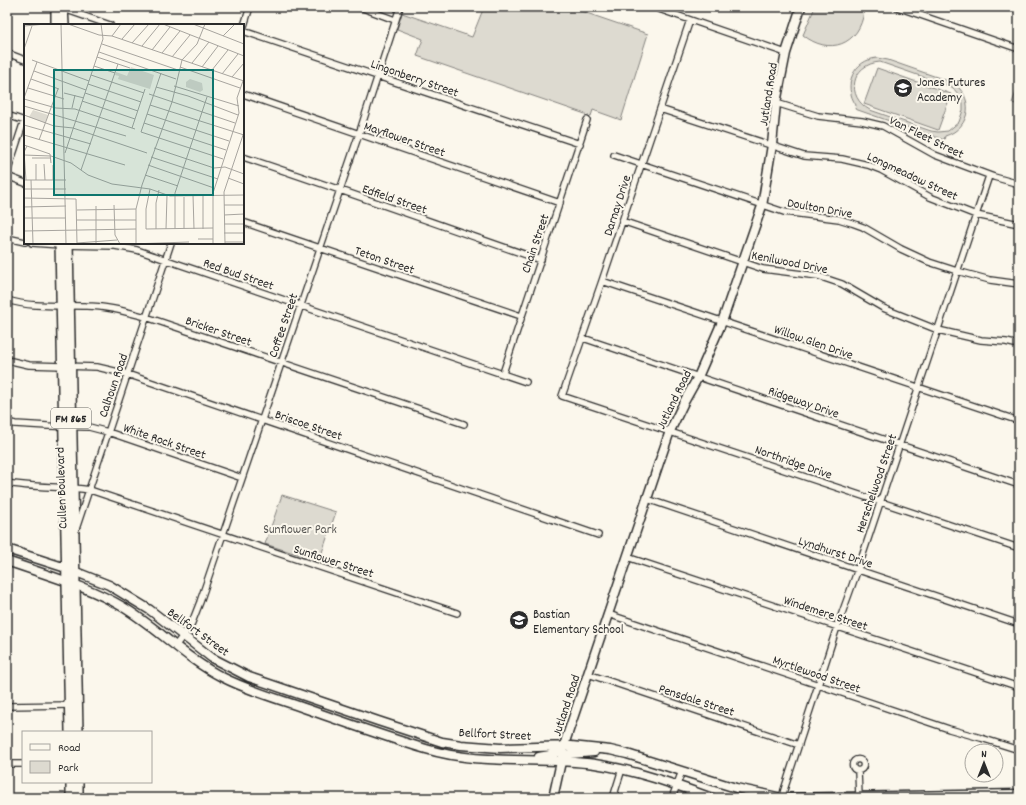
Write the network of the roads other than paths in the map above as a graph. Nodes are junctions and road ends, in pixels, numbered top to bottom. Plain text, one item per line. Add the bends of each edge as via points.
1 (60, 7) edge
2 (250, 7) edge
3 (360, 7) edge
4 (400, 7) edge
5 (653, 7) edge
6 (801, 7) edge
7 (896, 7) edge
8 (395, 20) junction
9 (690, 20) junction
10 (56, 24) edge
11 (64, 24) edge
12 (107, 24) edge
13 (244, 27) edge
14 (244, 30) edge
15 (1019, 49) edge
16 (7, 53) edge
17 (786, 54) junction
18 (24, 60) edge
19 (377, 75) junction
20 (244, 94) edge
21 (776, 103) junction
22 (660, 109) junction
23 (7, 115) edge
24 (587, 120) dead end
25 (24, 121) edge
26 (24, 124) edge
27 (359, 134) junction
28 (580, 144) junction
29 (772, 145) junction
30 (614, 155) dead end
31 (244, 157) edge
32 (641, 164) junction
33 (7, 173) edge
34 (7, 176) edge
35 (989, 176) junction
36 (24, 182) edge
37 (1019, 184) edge
38 (340, 191) junction
39 (560, 203) junction
40 (762, 206) junction
41 (976, 215) junction
42 (244, 222) edge
43 (622, 222) junction
44 (1019, 224) edge
45 (7, 238) edge
46 (24, 242) edge
47 (64, 244) edge
48 (115, 244) edge
49 (171, 244) edge
50 (320, 248) junction
51 (166, 259) junction
52 (541, 260) junction
53 (744, 263) junction
54 (957, 271) junction
55 (602, 281) junction
56 (1019, 284) edge
57 (7, 300) edge
58 (65, 306) junction
59 (301, 306) junction
60 (521, 316) junction
61 (146, 317) junction
62 (722, 322) junction
63 (938, 330) junction
64 (583, 338) junction
65 (1019, 345) edge
66 (7, 360) edge
67 (281, 363) junction
68 (66, 365) junction
69 (503, 373) junction
70 (127, 374) junction
71 (698, 377) junction
72 (526, 382) dead end
73 (918, 387) junction
74 (562, 396) joint
75 (262, 420) junction
76 (1019, 421) edge
77 (7, 422) edge
78 (464, 424) dead end
79 (67, 426) junction
80 (670, 431) junction
81 (108, 432) junction
82 (899, 445) junction
83 (242, 478) junction
84 (7, 484) edge
85 (1019, 485) edge
86 (69, 488) junction
87 (90, 490) junction
88 (647, 499) junction
89 (880, 502) junction
90 (74, 534) junction
91 (223, 535) junction
92 (598, 535) dead end
93 (1019, 548) edge
94 (7, 549) edge
95 (627, 557) junction
96 (7, 561) edge
97 (858, 569) junction
98 (71, 570) junction
99 (70, 584) junction
100 (150, 610) junction
101 (457, 613) dead end
102 (608, 614) junction
103 (142, 619) junction
104 (1019, 624) edge
105 (837, 627) junction
106 (184, 636) junction
107 (176, 645) junction
108 (588, 674) junction
109 (249, 677) junction
110 (818, 685) junction
111 (1019, 687) edge
112 (246, 688) junction
113 (313, 700) junction
114 (73, 705) junction
115 (7, 706) edge
116 (310, 710) junction
117 (378, 721) junction
118 (70, 731) edge
119 (78, 731) edge
120 (374, 732) junction
121 (442, 742) junction
122 (799, 745) junction
123 (564, 746) junction
124 (500, 748) junction
125 (610, 750) junction
126 (1019, 750) edge
127 (439, 753) junction
128 (501, 759) junction
129 (526, 759) junction
130 (561, 761) junction
131 (7, 764) edge
132 (22, 764) edge
133 (622, 769) junction
134 (682, 771) junction
135 (858, 771) dead end
136 (71, 783) edge
137 (78, 783) edge
138 (676, 785) junction
139 (1019, 794) edge
140 (859, 797) edge
141 (899, 797) edge
142 (71, 798) edge
143 (78, 798) edge
144 (553, 798) edge
145 (613, 798) edge
146 (672, 798) edge
147 (712, 798) edge
148 (782, 798) edge

1 - 10 main road
1 - 11 main road
1 - 12 street
2 - 13 street
3 - 8 street
4 - 8 street, Coffee Street
5 - 9 street
6 - 17 main road, Jutland Road
7 - 15 street
8 - 19 street, Coffee Street
9 - 17 street
9 - 22 street, Darnay Drive
14 - 19 street, Lingonberry Street
16 - 18 street
17 - 21 main road, Jutland Road
19 - 27 street, Coffee Street
19 - 28 street, Lingonberry Street
20 - 27 street, Mayflower Street
21 - 29 main road, Jutland Road
21 - 35 street, Van Fleet Street via 818,116 883,126 935,155
22 - 29 street, Longmeadow Street
22 - 32 street, Darnay Drive
23 - 25 street
24 - 28 street, Chain Street
26 - 33 street
27 - 38 street, Coffee Street
27 - 39 street, Mayflower Street
28 - 39 street, Chain Street
29 - 40 main road, Jutland Road
29 - 41 street, Longmeadow Street via 804,156 842,159 868,165 930,197
30 - 32 street, Doulton Drive
31 - 38 street, Edfield Street
32 - 40 street, Doulton Drive
32 - 43 street, Darnay Drive
34 - 36 street
35 - 37 street, Van Fleet Street
35 - 41 street, Herschelwood Street
38 - 50 street, Coffee Street
38 - 52 street, Edfield Street
39 - 52 street, Chain Street
40 - 53 main road, Jutland Road
40 - 54 street, Doulton Drive via 852,223 929,262
41 - 44 street, Longmeadow Street
41 - 54 street, Herschelwood Street
42 - 50 street, Teton Street
43 - 53 street, Kenilwood Drive
43 - 55 street, Darnay Drive
45 - 46 street
47 - 48 street, Red Bud Street
47 - 58 main road, Cullen Boulevard / FM 865
48 - 51 street, Red Bud Street
49 - 51 street, Calhoun Road
50 - 59 street, Coffee Street
50 - 60 street, Teton Street
51 - 59 street, Red Bud Street
51 - 61 street, Calhoun Road
52 - 60 street, Chain Street
53 - 62 main road, Jutland Road
53 - 63 street, Kenilwood Drive via 842,284 883,308
54 - 56 street, Doulton Drive via 990,280
54 - 63 street, Herschelwood Street
55 - 62 street, Willow Glen Drive
55 - 64 street, Darnay Drive
57 - 58 street, Bricker Street via 18,304
58 - 61 street, Bricker Street via 101,307
58 - 68 main road, Cullen Boulevard / FM 865
59 - 67 street, Coffee Street
59 - 69 street, Red Bud Street
60 - 69 street, Chain Street
61 - 67 street, Bricker Street
61 - 70 street, Calhoun Road
62 - 71 main road, Jutland Road
62 - 73 street, Willow Glen Drive
63 - 65 street, Kenilwood Drive via 981,340
63 - 73 street, Herschelwood Street
64 - 71 street, Ridgeway Drive
64 - 74 street, Darnay Drive
66 - 68 street, Briscoe Street via 29,364
67 - 75 street, Coffee Street
67 - 78 street, Bricker Street
68 - 70 street, Briscoe Street via 98,367
68 - 79 main road, Cullen Boulevard / FM 865
69 - 72 street, Red Bud Street
70 - 75 street, Briscoe Street
70 - 81 street, Calhoun Road
71 - 80 main road, Jutland Road
71 - 82 street, Ridgeway Drive
73 - 76 street, Willow Glen Drive
73 - 82 street, Herschelwood Street
74 - 80 street, Northridge Drive
75 - 83 street, Coffee Street
75 - 92 street, Briscoe Street
77 - 79 street, White Rock Street
79 - 81 street, White Rock Street via 89,427
79 - 86 main road, Cullen Boulevard / FM 865
80 - 88 main road, Jutland Road
80 - 89 street, Northridge Drive
81 - 83 street, White Rock Street
81 - 87 street, Calhoun Road
82 - 85 street, Ridgeway Drive
82 - 89 street, Herschelwood Street
83 - 91 street, Coffee Street
84 - 86 street
86 - 87 street, Sunflower Street
86 - 90 main road, Cullen Boulevard / FM 865
86 - 98 main road, Cullen Boulevard / FM 865
87 - 90 street, Calhoun Road
87 - 91 street, Sunflower Street
88 - 95 main road, Jutland Road
88 - 97 street, Lyndhurst Drive
89 - 93 street, Northridge Drive
89 - 97 street, Herschelwood Street
90 - 98 main road, Cullen Boulevard / FM 865
91 - 101 street, Sunflower Street
91 - 106 street, Coffee Street via 198,608
94 - 98 main road, Bellfort Street
95 - 102 main road, Jutland Road
95 - 105 street, Windemere Street
96 - 99 main road, Bellfort Street
97 - 104 street, Lyndhurst Drive
97 - 105 street, Herschelwood Street
98 - 99 main road, Cullen Boulevard / FM 865
98 - 100 main road, Bellfort Street via 109,585
99 - 103 main road, Bellfort Street via 109,599
99 - 114 main road, Cullen Boulevard / FM 865
100 - 103 main road
100 - 106 main road, Bellfort Street
102 - 108 main road, Jutland Road
102 - 110 street, Myrtlewood Street
103 - 107 main road, Bellfort Street
105 - 110 street, Herschelwood Street
105 - 111 street, Windemere Street
106 - 107 street, Coffee Street
106 - 109 main road, Bellfort Street via 212,658
107 - 112 main road, Bellfort Street via 203,666
108 - 122 street, Pensdale Street
108 - 123 main road, Jutland Road
109 - 112 main road
109 - 113 main road, Bellfort Street
110 - 122 street, Herschelwood Street
110 - 126 street, Myrtlewood Street
112 - 116 main road, Bellfort Street
113 - 116 main road
113 - 117 main road, Bellfort Street
114 - 115 street
114 - 118 main road, Cullen Boulevard / FM 865
114 - 119 main road, Cullen Boulevard / FM 865
116 - 120 main road, Bellfort Street
117 - 120 main road
117 - 121 main road, Bellfort Street
120 - 127 main road, Bellfort Street
121 - 124 main road, Bellfort Street
121 - 127 main road
122 - 148 street, Herschelwood Street
123 - 124 main road, Bellfort Street
123 - 125 main road, Bellfort Street
123 - 129 main road via 557,753
123 - 130 main road, Jutland Road
124 - 128 main road
125 - 130 main road via 574,754
125 - 134 main road, Bellfort Street
127 - 128 main road, Bellfort Street
128 - 129 main road, Bellfort Street
129 - 130 main road, Bellfort Street
130 - 133 main road, Bellfort Street
130 - 144 main road, Jutland Road
131 - 132 street
133 - 138 main road, Bellfort Street
133 - 145 street
134 - 138 street
134 - 148 main road, Bellfort Street via 736,788
135 - 140 street
136 - 142 main road
137 - 143 main road
138 - 146 street
138 - 147 main road, Bellfort Street
139 - 141 main road, Bellfort Street
140 - 141 main road, Bellfort Street
140 - 148 main road, Bellfort Street

